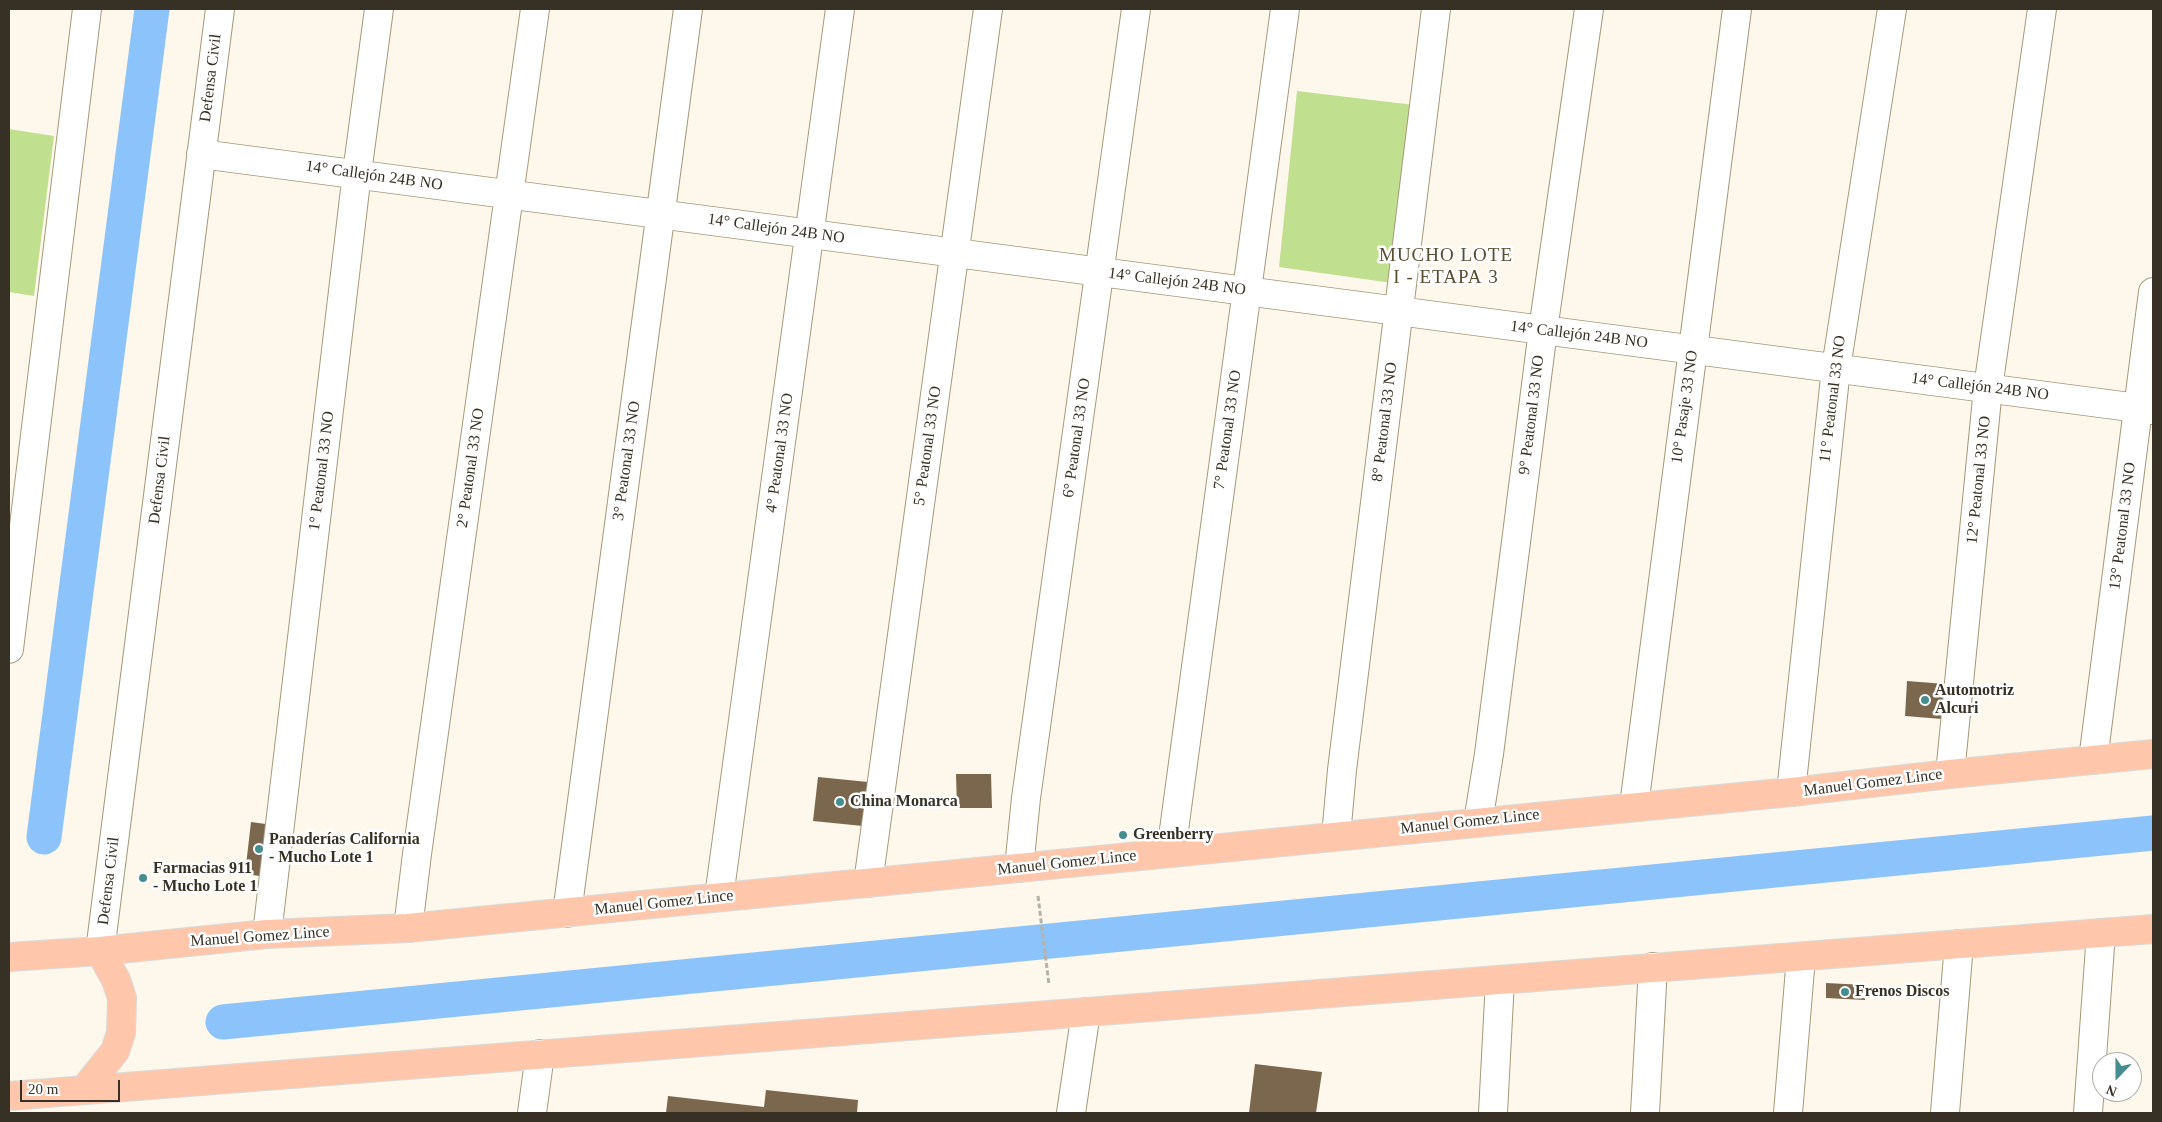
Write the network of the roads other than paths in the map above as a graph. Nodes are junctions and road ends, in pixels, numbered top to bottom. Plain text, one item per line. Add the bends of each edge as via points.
1 (87, 9) edge
2 (220, 9) edge
3 (379, 9) edge
4 (535, 9) edge
5 (688, 9) edge
6 (840, 9) edge
7 (988, 9) edge
8 (1136, 9) edge
9 (1285, 9) edge
10 (1436, 9) edge
11 (1589, 9) edge
12 (1737, 9) edge
13 (1892, 9) edge
14 (2042, 9) edge
15 (201, 154) junction
16 (356, 173) junction
17 (509, 194) junction
18 (660, 214) junction
19 (809, 234) junction
20 (954, 253) junction
21 (1100, 272) junction
22 (1247, 291) junction
23 (2153, 292) edge
24 (1399, 311) junction
25 (1543, 330) junction
26 (1693, 349) junction
27 (1836, 368) junction
28 (1988, 388) junction
29 (2146, 409) edge
30 (9, 648) edge
31 (2153, 754) edge
32 (2093, 760) junction
33 (1950, 774) junction
34 (1791, 792) junction
35 (1634, 806) junction
36 (1478, 822) junction
37 (1336, 836) junction
38 (1171, 852) junction
39 (1019, 868) junction
40 (868, 883) junction
41 (719, 897) junction
42 (567, 913) junction
43 (408, 928) junction
44 (2153, 929) edge
45 (2101, 933) junction
46 (268, 934) junction
47 (1959, 944) junction
48 (92, 951) junction
49 (1801, 956) junction
50 (9, 957) edge
51 (1653, 968) junction
52 (1500, 980) junction
53 (1086, 1012) junction
54 (540, 1054) junction
55 (84, 1090) junction
56 (9, 1096) edge
57 (532, 1113) edge
58 (1071, 1113) edge
59 (1493, 1113) edge
60 (1645, 1113) edge
61 (1788, 1113) edge
62 (1946, 1113) edge
63 (2088, 1113) edge

1 - 30 street
2 - 15 street, Defensa Civil
3 - 16 street, 1° Peatonal 33 NO
4 - 17 street, 2° Peatonal 33 NO
5 - 18 street, 3° Peatonal 33 NO
6 - 19 street, 4° Peatonal 33 NO
7 - 20 street, 5° Peatonal 33 NO
8 - 21 street, 6° Peatonal 33 NO
9 - 22 street, 7° Peatonal 33 NO
10 - 24 street, 8° Peatonal 33 NO
11 - 25 street, 9° Peatonal 33 NO
12 - 26 street, 10° Pasaje 33 NO
13 - 27 street, 11° Peatonal 33 NO
14 - 28 street, 12° Peatonal 33 NO
15 - 16 street, 14° Callejón 24B NO
15 - 48 street, Defensa Civil
16 - 17 street, 14° Callejón 24B NO
16 - 46 street, 1° Peatonal 33 NO
17 - 18 street, 14° Callejón 24B NO
17 - 43 street, 2° Peatonal 33 NO
18 - 19 street, 14° Callejón 24B NO
18 - 42 street, 3° Peatonal 33 NO
19 - 20 street, 14° Callejón 24B NO
19 - 41 street, 4° Peatonal 33 NO
20 - 21 street, 14° Callejón 24B NO
20 - 40 street, 5° Peatonal 33 NO
21 - 22 street, 14° Callejón 24B NO
21 - 39 street, 6° Peatonal 33 NO
22 - 24 street, 14° Callejón 24B NO
22 - 38 street, 7° Peatonal 33 NO
23 - 29 street, 13° Peatonal 33 NO
24 - 25 street, 14° Callejón 24B NO
24 - 37 street, 8° Peatonal 33 NO
25 - 26 street, 14° Callejón 24B NO
25 - 36 street, 9° Peatonal 33 NO
26 - 27 street, 14° Callejón 24B NO
26 - 35 street, 10° Pasaje 33 NO
27 - 28 street, 14° Callejón 24B NO
27 - 34 street, 11° Peatonal 33 NO
28 - 29 street, 14° Callejón 24B NO
28 - 33 street, 12° Peatonal 33 NO
29 - 32 street, 13° Peatonal 33 NO
31 - 32 main road, Manuel Gomez Lince
32 - 33 main road, Manuel Gomez Lince
33 - 34 main road, Manuel Gomez Lince
34 - 35 main road, Manuel Gomez Lince
35 - 36 main road, Manuel Gomez Lince
36 - 37 main road, Manuel Gomez Lince
37 - 38 main road, Manuel Gomez Lince
38 - 39 main road, Manuel Gomez Lince
39 - 40 main road, Manuel Gomez Lince
40 - 41 main road, Manuel Gomez Lince
41 - 42 main road, Manuel Gomez Lince
42 - 43 main road, Manuel Gomez Lince
43 - 46 main road, Manuel Gomez Lince
44 - 45 main road
45 - 47 main road
45 - 63 street
46 - 48 main road, Manuel Gomez Lince
47 - 49 main road
47 - 62 street
48 - 50 main road, Manuel Gomez Lince
48 - 55 main road via 116,980 122,998 121,1033 114,1051
49 - 51 main road
49 - 61 street
51 - 52 main road
51 - 60 street
52 - 53 main road
52 - 59 street
53 - 54 main road
53 - 58 street
54 - 55 main road
54 - 57 street
55 - 56 main road

